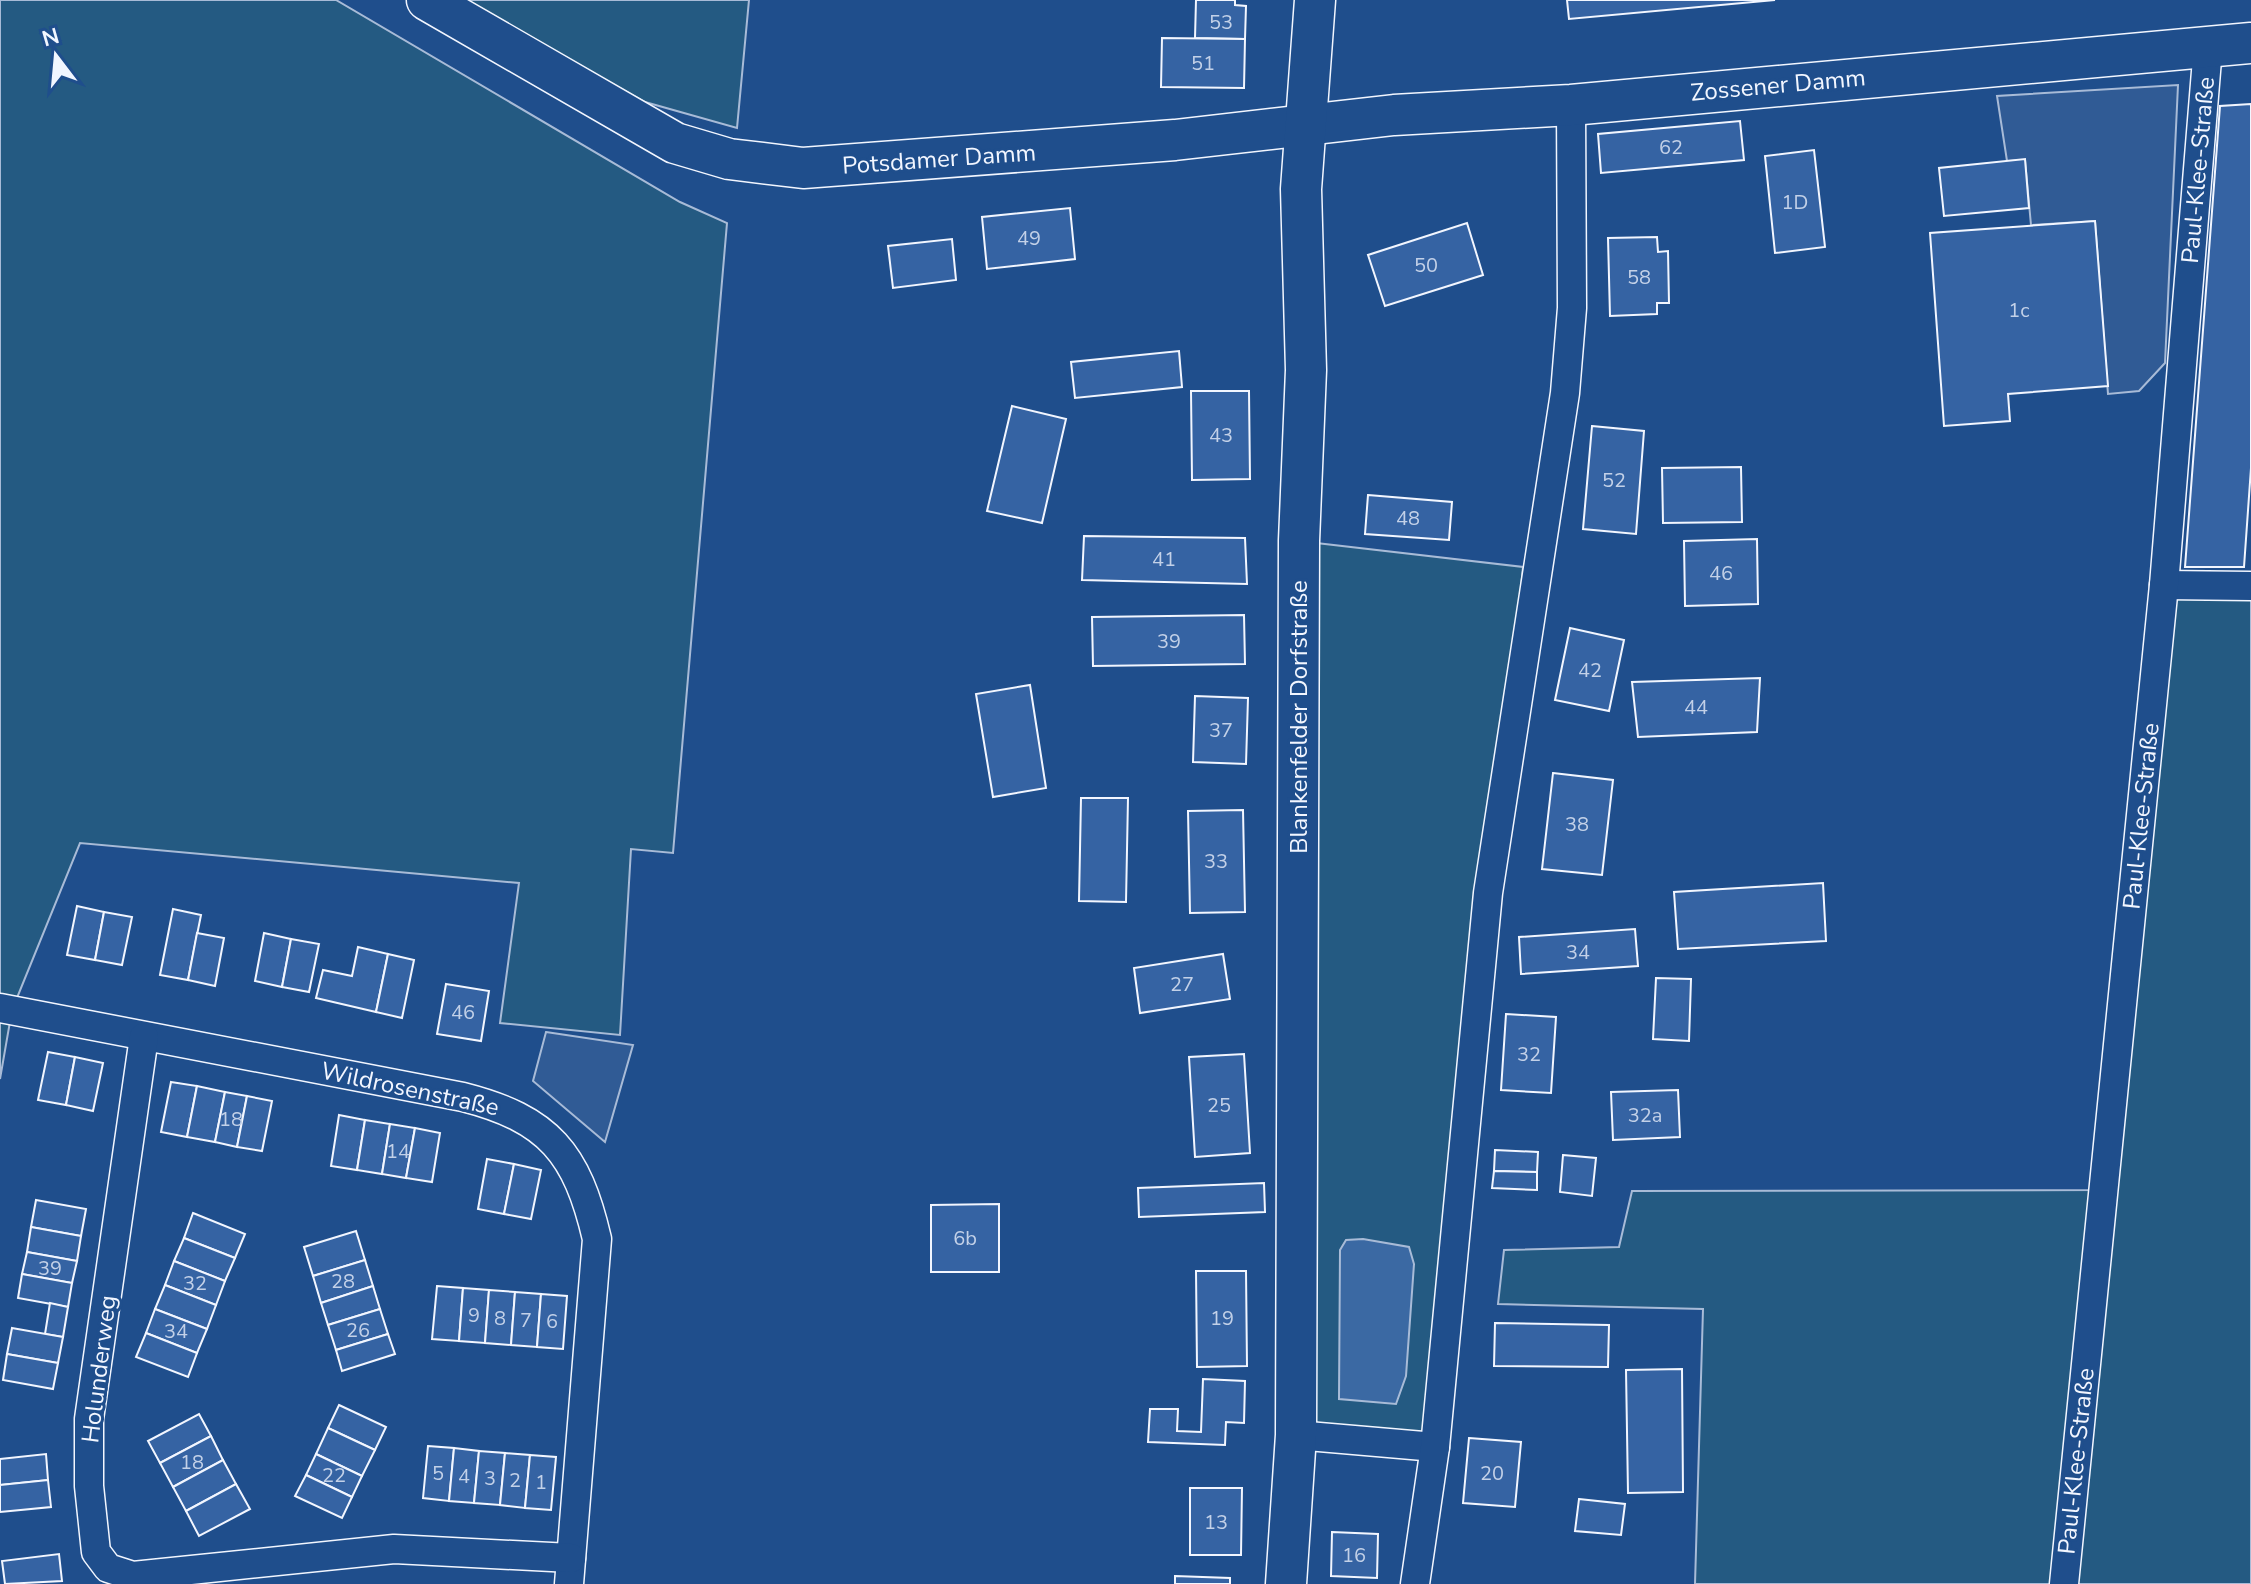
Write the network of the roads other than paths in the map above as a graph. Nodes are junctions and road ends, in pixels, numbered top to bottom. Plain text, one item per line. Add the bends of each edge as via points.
1 (427, 0) edge
2 (1315, 0) edge
3 (2251, 43) edge
4 (2208, 47) junction
5 (1571, 105) junction
6 (1304, 125) junction
7 (2164, 585) junction
8 (2251, 586) edge
9 (0, 1008) edge
10 (144, 1037) junction
11 (1296, 1435) junction
12 (1435, 1447) junction
13 (570, 1571) edge
14 (1286, 1584) edge
15 (1415, 1584) edge
16 (2064, 1584) edge

1 - 6 main road, Potsdamer Damm via 675,143 729,159 803,168
2 - 6 main road, Blankenfelder Dorfstraße
3 - 4 main road, Zossener Damm
4 - 5 main road, Zossener Damm
4 - 7 street, Paul-Klee-Straße
5 - 6 main road, Zossener Damm
5 - 12 street via 1572,308 1565,393 1488,893
6 - 11 main road, Blankenfelder Dorfstraße
7 - 8 street
7 - 16 street, Paul-Klee-Straße
9 - 10 street, Wildrosenstraße
10 - 13 street, Wildrosenstraße via 463,1097 506,1108 549,1136 576,1172 597,1239
10 - 13 street, Holunderweg via 89,1419 96,1552 108,1568 133,1576 394,1549
11 - 12 street
11 - 14 main road, Blankenfelder Dorfstraße
12 - 15 street

